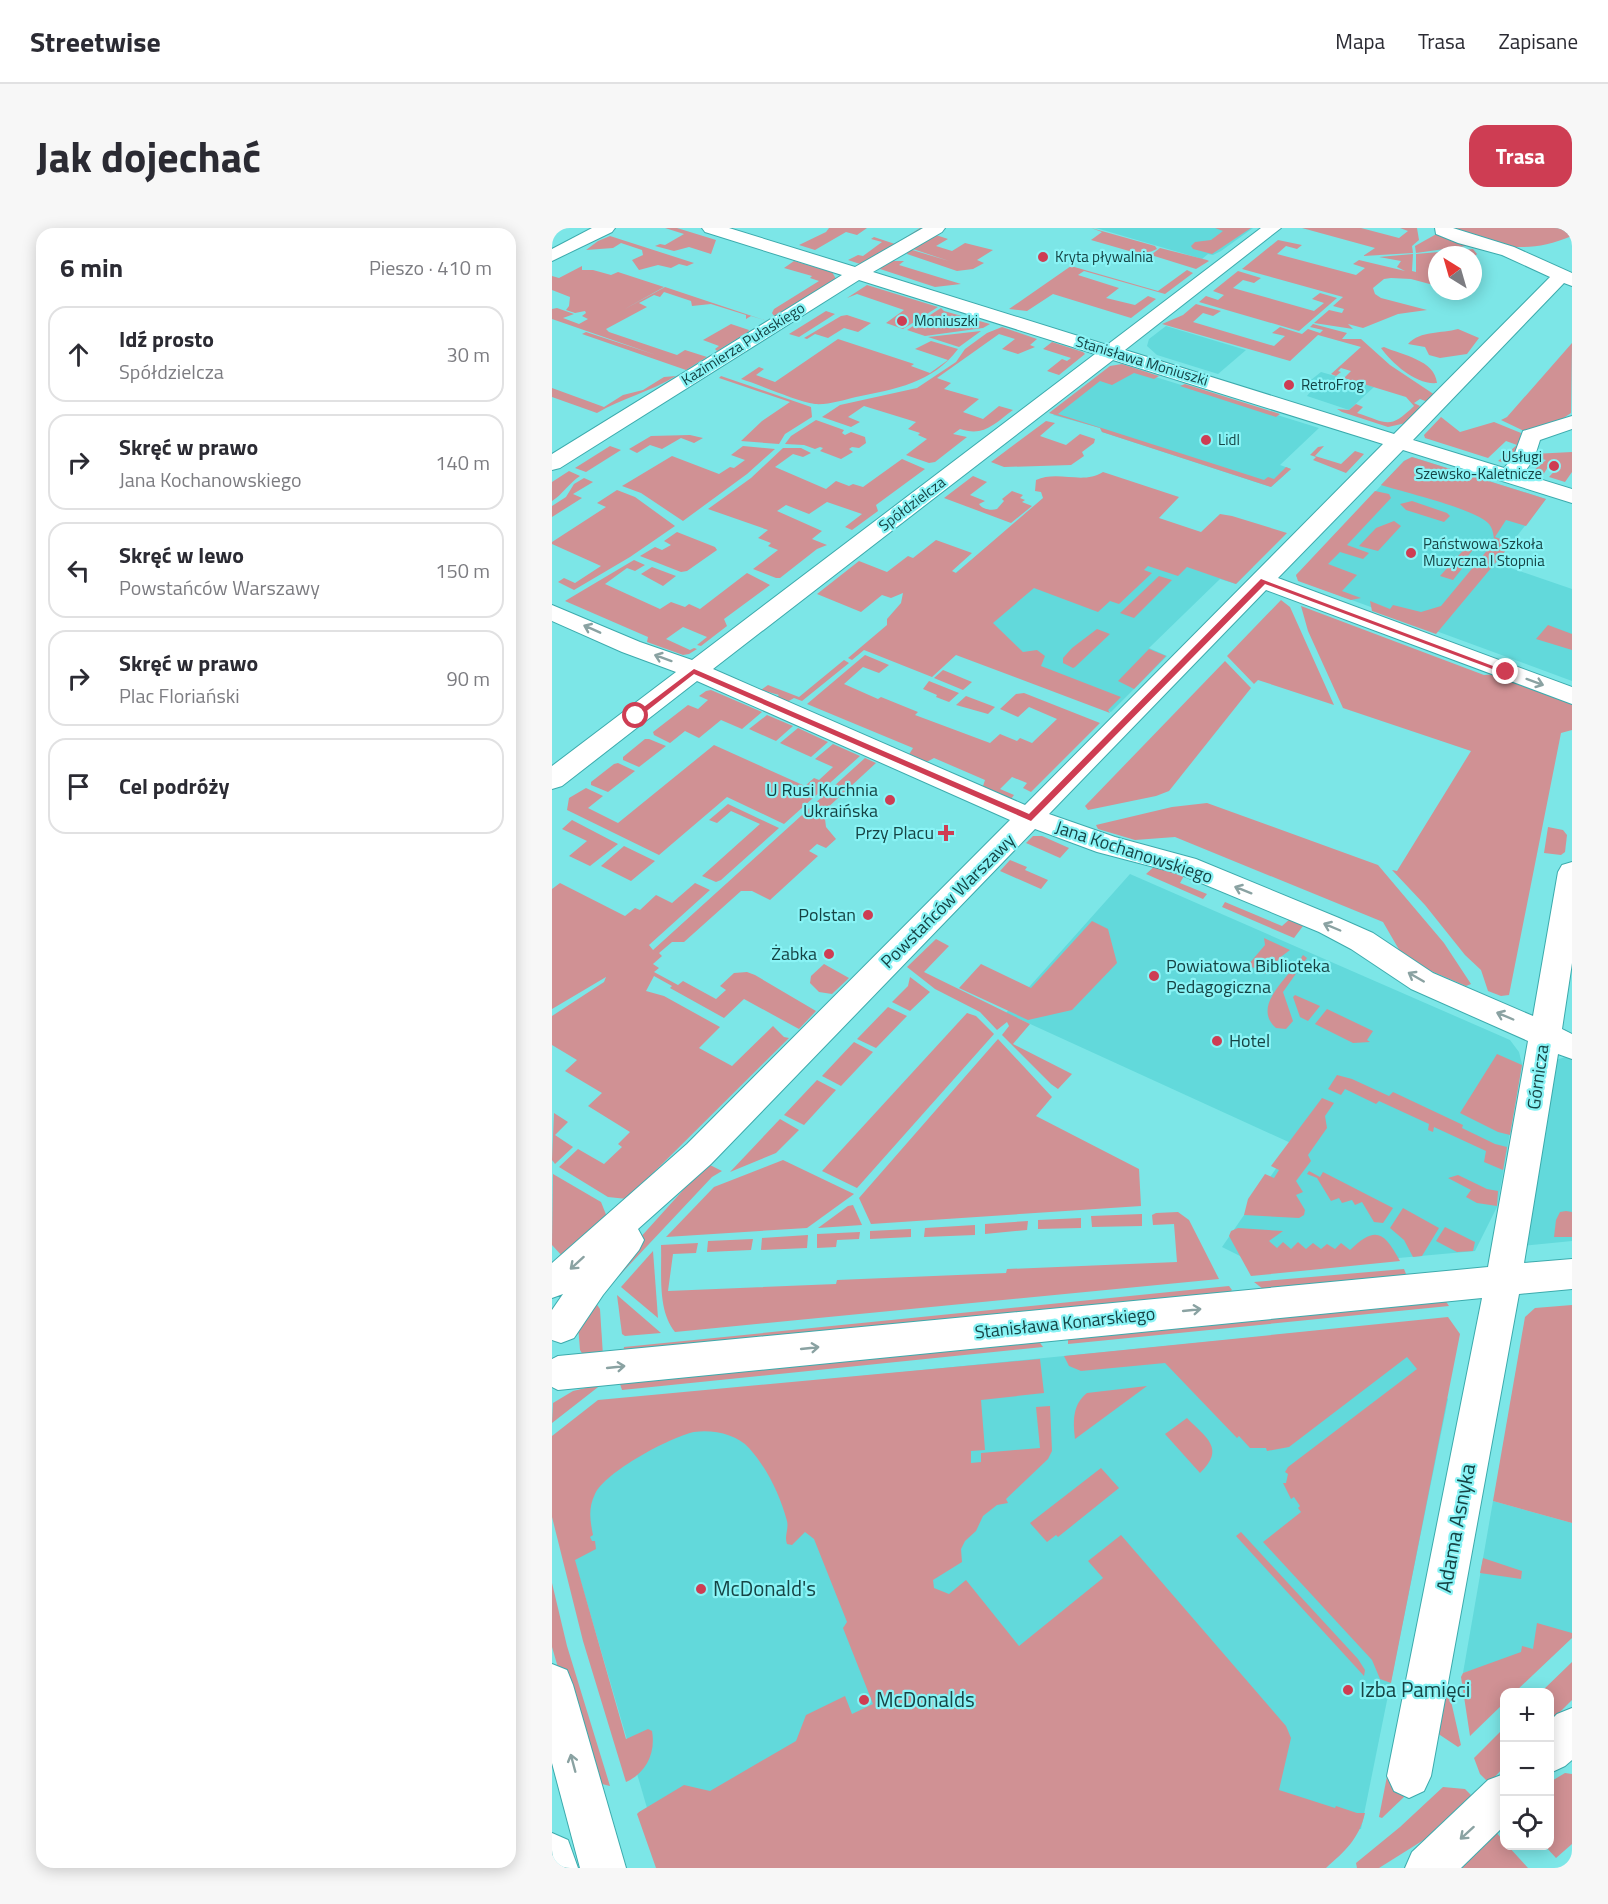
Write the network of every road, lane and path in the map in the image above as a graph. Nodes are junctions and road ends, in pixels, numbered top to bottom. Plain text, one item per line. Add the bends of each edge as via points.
1 (606, 228) edge
2 (711, 228) edge
3 (936, 228) edge
4 (1272, 228) edge
5 (1442, 230) dead end
6 (552, 256) edge
7 (858, 274) junction
8 (1567, 278) edge
9 (1110, 351) junction
10 (1572, 422) edge
11 (1397, 441) junction
12 (552, 463) edge
13 (1509, 476) junction
14 (1572, 496) edge
15 (1263, 581) junction
16 (552, 612) edge
17 (694, 671) junction
18 (1572, 696) edge
19 (552, 780) edge
20 (1031, 818) junction
21 (1572, 872) edge
22 (1558, 1040) edge
23 (699, 1154) junction
24 (1572, 1274) edge
25 (1504, 1281) junction
26 (552, 1283) edge
27 (556, 1320) edge
28 (555, 1377) edge
29 (552, 1685) edge
30 (1409, 1776) dead end
31 (1500, 1800) edge
32 (552, 1856) edge
33 (555, 1868) edge
34 (603, 1868) edge
35 (1428, 1868) edge

1 - 6 street
2 - 7 street, Stanisława Moniuszki
3 - 7 street, Kazimierza Pułaskiego
4 - 9 street, Spółdzielcza
5 - 8 street via 1508,251
7 - 9 street, Stanisława Moniuszki
7 - 12 street, Kazimierza Pułaskiego
8 - 11 street, Powstańców Warszawy
9 - 11 street, Stanisława Moniuszki
9 - 17 street, Spółdzielcza
10 - 13 street via 1531,436 1523,459
11 - 13 street, Stanisława Moniuszki
11 - 15 street, Powstańców Warszawy
13 - 14 street, Stanisława Moniuszki
15 -> 18 street
15 - 20 street, Powstańców Warszawy
17 -> 16 street, Jana Kochanowskiego
17 - 19 street, Spółdzielcza
17 - 20 street, Jana Kochanowskiego
22 -> 20 street, Jana Kochanowskiego via 1422,981 1362,941 1329,925 1186,866 1107,845
20 - 23 street, Powstańców Warszawy
21 - 22 street, Górnicza
22 - 25 street, Górnicza via 1540,1070
23 -> 26 street, Powstańców Warszawy
23 - 27 street, Powstańców Warszawy
24 - 25 street, Stanisława Konarskiego
28 -> 25 street, Stanisława Konarskiego
25 - 30 street, Adama Asnyka
27 - 28 street via 565,1349
34 -> 29 street
31 -> 35 street
32 - 33 street

